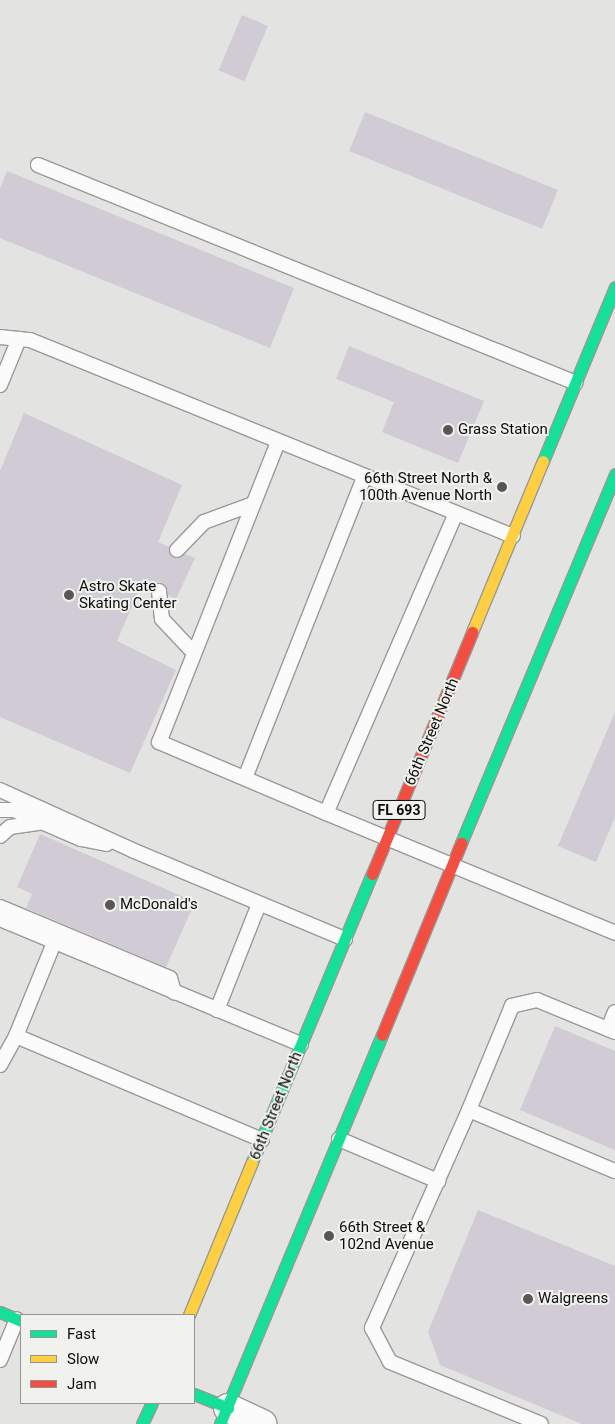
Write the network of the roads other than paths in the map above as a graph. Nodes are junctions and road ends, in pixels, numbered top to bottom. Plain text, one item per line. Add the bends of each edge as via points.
1 (38, 165) dead end
2 (613, 299) edge
3 (0, 337) edge
4 (19, 339) junction
5 (576, 383) junction
6 (0, 385) edge
7 (278, 442) junction
8 (615, 474) edge
9 (364, 477) junction
10 (253, 504) junction
11 (456, 513) junction
12 (513, 536) junction
13 (177, 550) dead end
14 (159, 591) dead end
15 (194, 653) junction
16 (245, 778) junction
17 (0, 790) edge
18 (0, 810) edge
19 (326, 813) junction
20 (41, 822) junction
21 (0, 836) edge
22 (387, 839) junction
23 (132, 850) junction
24 (452, 865) junction
25 (260, 904) junction
26 (1, 910) edge
27 (615, 933) edge
28 (345, 939) junction
29 (54, 943) junction
30 (174, 992) junction
31 (217, 1010) junction
32 (615, 1012) edge
33 (612, 1030) edge
34 (16, 1036) junction
35 (301, 1044) junction
36 (0, 1065) edge
37 (469, 1110) junction
38 (339, 1138) junction
39 (262, 1140) junction
40 (615, 1171) edge
41 (438, 1181) junction
42 (0, 1312) edge
43 (189, 1314) edge
44 (19, 1320) edge
45 (0, 1360) edge
46 (195, 1395) edge
47 (152, 1404) edge
48 (224, 1416) edge
49 (142, 1424) edge
50 (263, 1424) edge
51 (541, 1424) edge

1 - 5 lane
2 - 5 main road, 66th Street North / FL 693
3 - 4 lane
4 - 6 lane
4 - 7 lane via 30,340
5 - 12 main road, 66th Street North / FL 693
7 - 9 lane
7 - 10 lane
8 - 24 main road
9 - 11 lane
9 - 16 lane
10 - 13 lane via 204,522
10 - 15 lane
11 - 12 lane
11 - 19 lane
12 - 22 main road, 66th Street North / FL 693
14 - 15 lane via 162,619
15 - 16 lane via 158,742
16 - 19 lane
17 - 23 lane
18 - 20 lane via 14,810
19 - 22 lane
20 - 21 lane via 10,827
20 - 23 lane via 81,839
22 - 24 lane
22 - 28 main road, 66th Street North / FL 693
23 - 25 lane
24 - 27 lane
24 - 38 main road
25 - 28 lane
25 - 31 lane
26 - 29 lane
26 - 30 lane via 170,978
28 - 35 main road, 66th Street North / FL 693
29 - 30 lane
29 - 34 lane
30 - 31 lane
31 - 35 lane
32 - 33 lane
33 - 37 lane via 537,1000 512,1006
34 - 36 lane
34 - 39 lane
35 - 39 main road, 66th Street North / FL 693
37 - 40 lane
37 - 41 lane
38 - 41 lane
38 - 48 main road
39 - 43 main road, 66th Street North / FL 693
41 - 51 lane via 372,1328 390,1362
42 - 44 main road
44 - 45 lane
46 - 48 main road
47 - 49 main road
48 - 50 street

